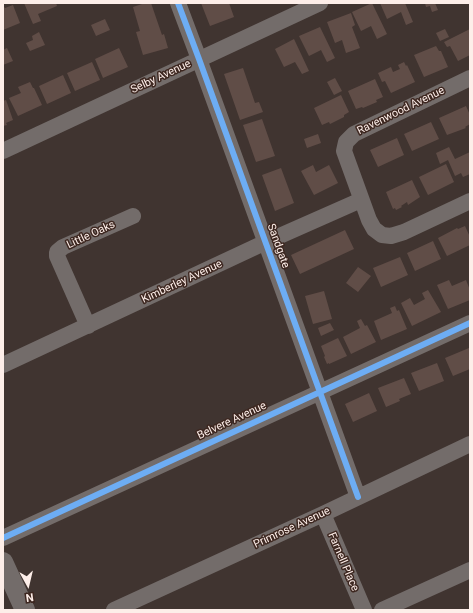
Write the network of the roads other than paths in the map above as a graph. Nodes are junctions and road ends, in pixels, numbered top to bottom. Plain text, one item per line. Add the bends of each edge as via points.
1 (178, 3) edge
2 (320, 3) edge
3 (199, 59) junction
4 (470, 78) edge
5 (3, 151) edge
6 (361, 200) junction
7 (470, 201) edge
8 (133, 216) dead end
9 (266, 242) junction
10 (470, 323) edge
11 (88, 326) junction
12 (3, 365) edge
13 (319, 392) junction
14 (470, 444) edge
15 (358, 497) junction
16 (323, 514) junction
17 (3, 538) edge
18 (3, 562) edge
19 (470, 570) edge
20 (25, 610) edge
21 (114, 610) edge
22 (364, 610) edge
23 (382, 610) edge

1 - 3 street, Sandgate
2 - 3 street, Selby Avenue
3 - 5 street, Selby Avenue
3 - 9 street, Sandgate
4 - 6 street, Ravenwood Avenue via 349,138 344,151
6 - 7 street, Ravenwood Avenue via 374,229 382,235 392,236
6 - 9 street, Kimberley Avenue
8 - 11 street, Little Oaks via 57,252
9 - 11 street, Kimberley Avenue
9 - 13 street, Sandgate
10 - 13 street, Belvere Avenue
11 - 12 street, Kimberley Avenue
13 - 15 street, Sandgate
13 - 17 street, Belvere Avenue
14 - 15 street, Primrose Avenue
15 - 16 street, Primrose Avenue
16 - 21 street, Primrose Avenue
16 - 22 street, Farnell Place
18 - 20 street
19 - 23 street

